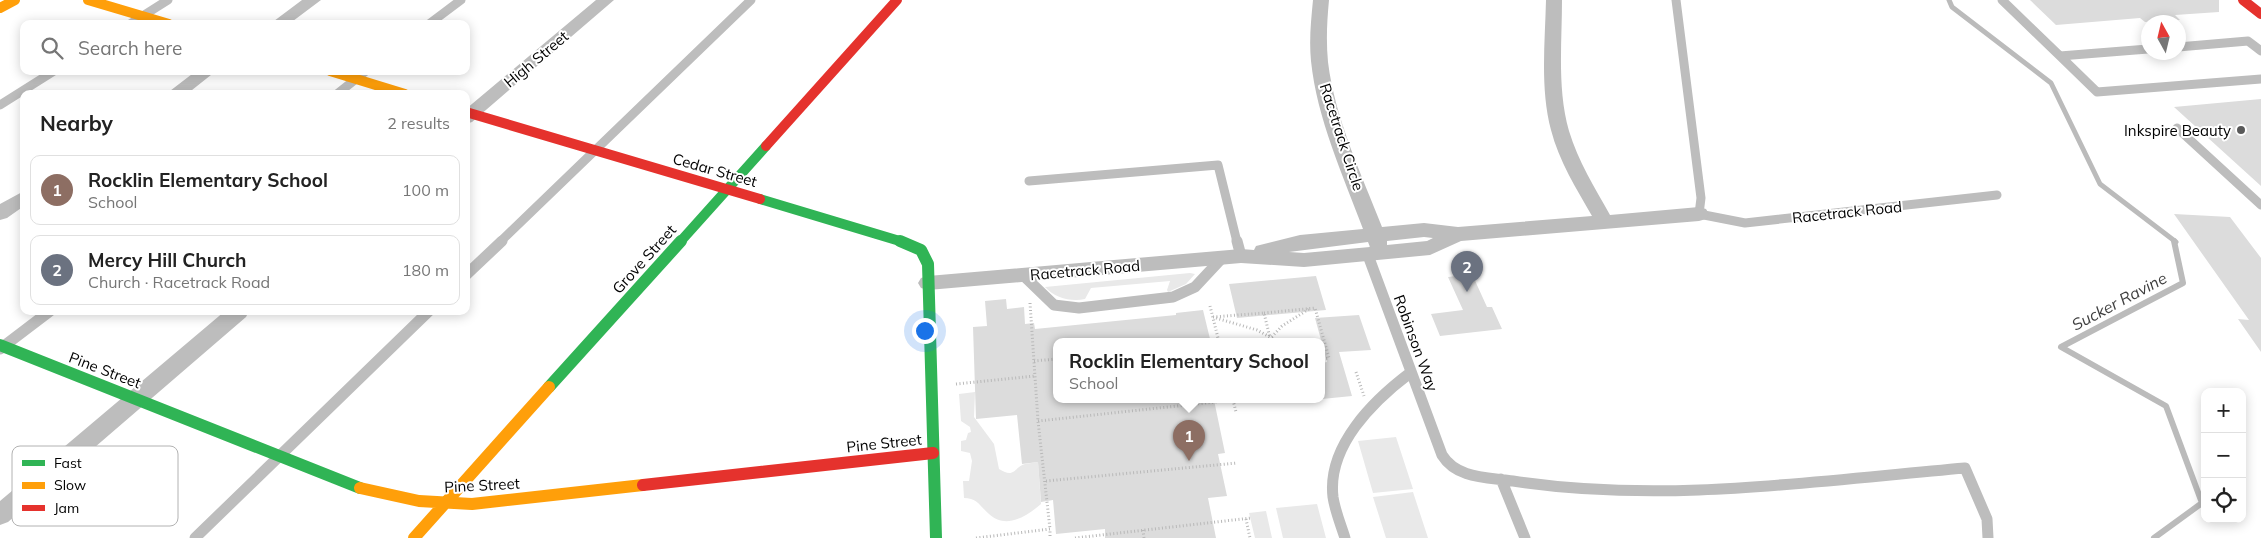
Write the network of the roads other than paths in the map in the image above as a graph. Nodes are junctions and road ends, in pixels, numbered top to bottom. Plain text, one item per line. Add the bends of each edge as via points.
1 (15, 0) edge
2 (88, 0) edge
3 (168, 0) edge
4 (312, 0) edge
5 (460, 0) edge
6 (606, 0) edge
7 (751, 0) edge
8 (897, 0) edge
9 (1320, 0) edge
10 (1554, 0) edge
11 (1676, 0) edge
12 (2002, 0) edge
13 (2252, 4) edge
14 (0, 8) edge
15 (2261, 14) edge
16 (142, 16) junction
17 (136, 20) edge
18 (156, 20) edge
19 (284, 20) edge
20 (434, 20) edge
21 (2186, 46) edge
22 (2141, 50) edge
23 (2261, 51) edge
24 (2060, 56) junction
25 (48, 75) edge
26 (202, 75) edge
27 (343, 75) edge
28 (361, 75) edge
29 (356, 79) junction
30 (2261, 79) edge
31 (24, 90) edge
32 (181, 90) edge
33 (342, 90) edge
34 (392, 90) edge
35 (20, 92) edge
36 (0, 105) edge
37 (470, 113) edge
38 (470, 116) edge
39 (2177, 128) dead end
40 (595, 150) junction
41 (1029, 181) dead end
42 (728, 188) junction
43 (1997, 195) dead end
44 (20, 200) edge
45 (2261, 205) edge
46 (0, 213) edge
47 (1698, 214) junction
48 (1604, 221) junction
49 (1375, 244) junction
50 (1232, 257) junction
51 (470, 271) edge
52 (1024, 276) junction
53 (928, 283) junction
54 (45, 315) edge
55 (235, 315) edge
56 (425, 315) edge
57 (1, 347) edge
58 (1410, 373) junction
59 (137, 398) junction
60 (81, 446) edge
61 (933, 453) junction
62 (280, 457) junction
63 (1501, 479) junction
64 (445, 503) junction
65 (12, 505) edge
66 (0, 515) edge
67 (195, 538) edge
68 (414, 538) edge
69 (936, 538) edge
70 (1345, 538) edge
71 (1524, 538) edge
72 (1988, 538) edge

1 - 14 street
2 - 16 street
3 - 16 lane
4 - 19 street
5 - 20 lane
6 - 37 street, High Street
7 - 40 lane
8 - 42 street, Grove Street
9 - 49 street, Racetrack Circle via 1318,52 1328,104
10 - 48 street via 1555,100 1559,130 1573,166
11 - 47 lane via 1701,198
12 - 24 lane
13 - 15 street
16 - 17 lane
16 - 18 street
21 - 23 lane via 2248,41
22 - 24 lane
24 - 30 lane via 2097,92
25 - 31 lane
26 - 32 street
27 - 29 street
28 - 29 lane
29 - 33 lane
29 - 34 street
35 - 36 lane
38 - 40 street, Cedar Street
39 - 45 lane
40 - 42 street, Cedar Street
40 - 51 lane
41 - 50 lane via 1218,165
42 - 53 street, Cedar Street via 912,245 926,256
42 - 64 street, Grove Street
43 - 47 lane, Racetrack Road via 1745,223
44 - 46 street
47 - 48 street, Racetrack Road
48 - 49 street, Racetrack Road via 1458,234 1430,248
49 - 50 street, Racetrack Road via 1304,260
49 - 58 lane, Robinson Way via 1369,258
50 - 52 street, Racetrack Road
50 - 52 lane via 1195,287 1173,297 1079,308 1054,305
52 - 53 street, Racetrack Road
53 - 61 street, Cedar Street
54 - 57 lane
55 - 59 street
56 - 62 lane
57 - 59 street, Pine Street
58 - 63 lane, Robinson Way via 1442,456 1449,466 1463,473
58 - 70 lane via 1368,408 1340,456 1333,496
59 - 60 street
59 - 62 street, Pine Street
61 - 64 street, Pine Street via 472,504
61 - 69 street, Cedar Street
62 - 64 street, Pine Street via 362,489
62 - 67 lane
63 - 71 lane
63 - 72 lane via 1646,492 1719,490 1965,468 1987,519
64 - 68 street, Grove Street
65 - 66 street

